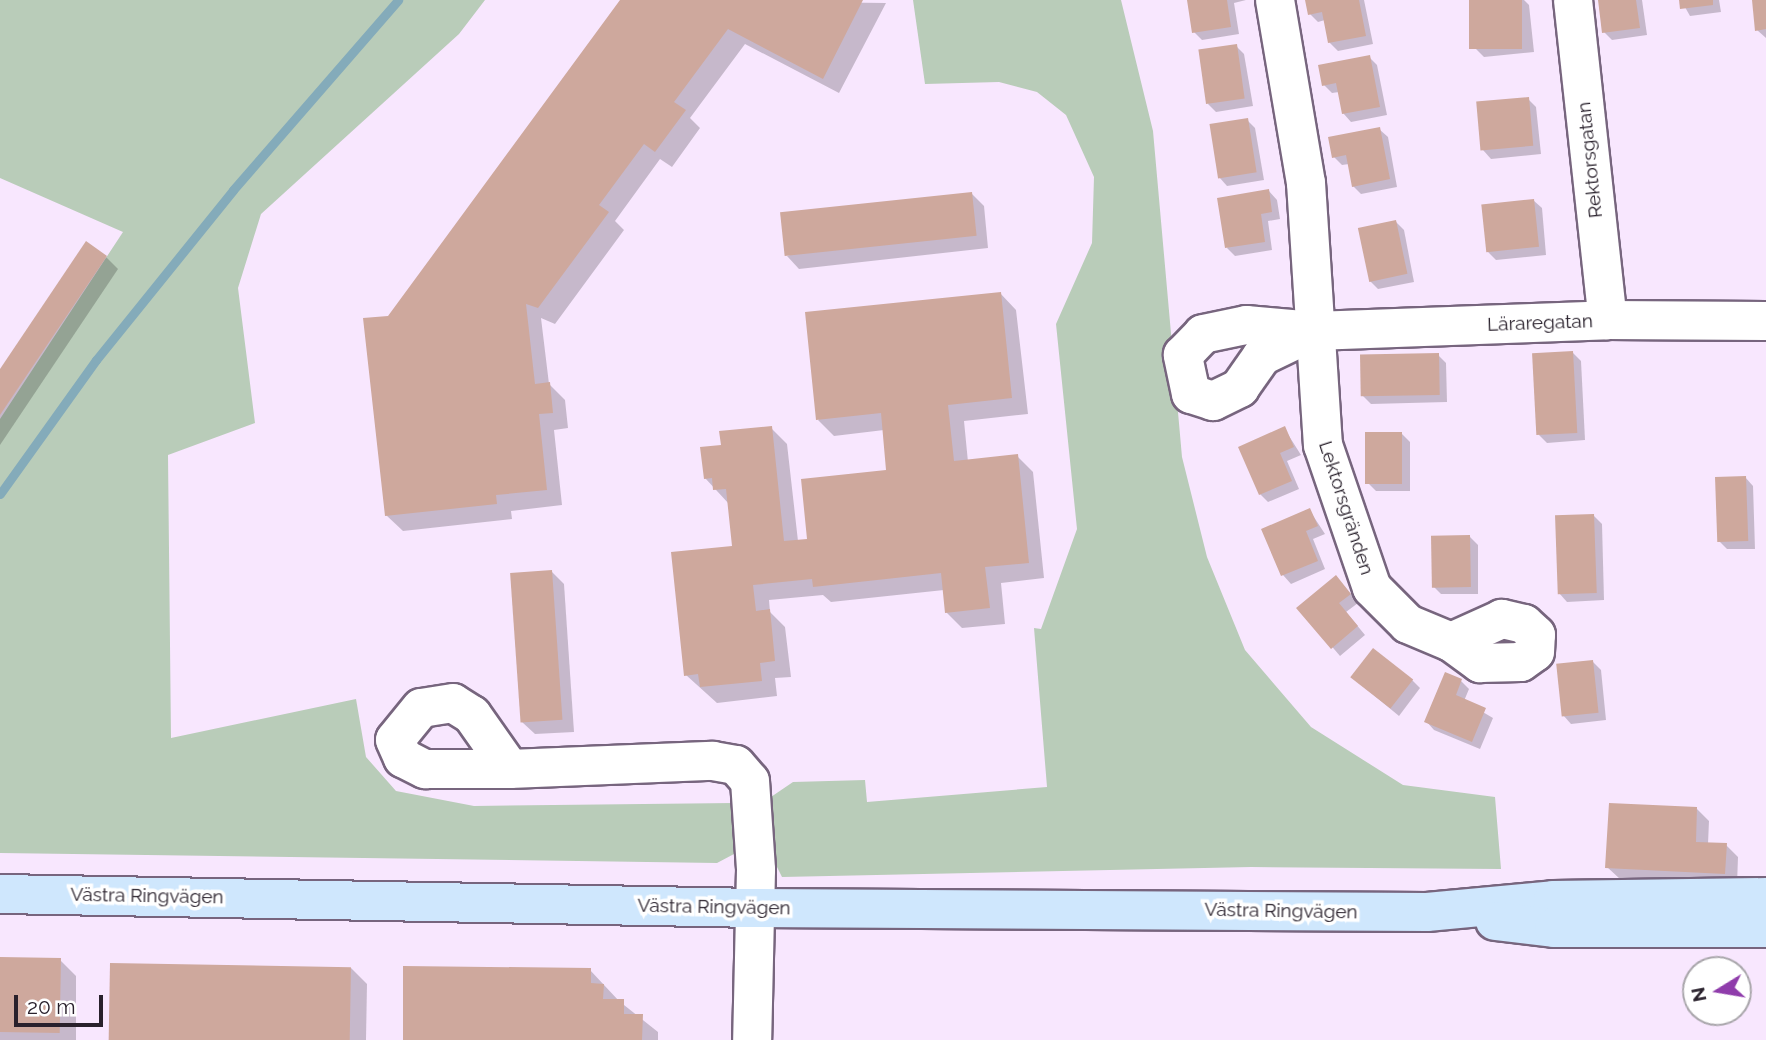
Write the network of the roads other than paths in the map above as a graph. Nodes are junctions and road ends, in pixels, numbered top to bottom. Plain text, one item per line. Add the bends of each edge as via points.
1 (1275, 0) edge
2 (1573, 0) edge
3 (1608, 320) junction
4 (1766, 321) edge
5 (1314, 331) junction
6 (1451, 642) dead end
7 (510, 769) dead end
8 (0, 894) edge
9 (1766, 897) edge
10 (757, 908) junction
11 (1427, 912) junction
12 (1766, 928) edge
13 (752, 1040) edge

1 - 5 street via 1306,183
2 - 3 street, Rektorsgatan
3 - 4 street, Läraregatan
3 - 5 street, Läraregatan
5 - 6 street, Lektorsgränden via 1323,445 1373,588 1408,624
7 - 10 street via 713,761 736,765 750,781
8 - 10 main road, Västra Ringvägen
9 - 11 main road, Västra Ringvägen via 1553,900
10 - 11 main road, Västra Ringvägen
10 - 13 street
11 - 12 main road, Västra Ringvägen via 1554,929

